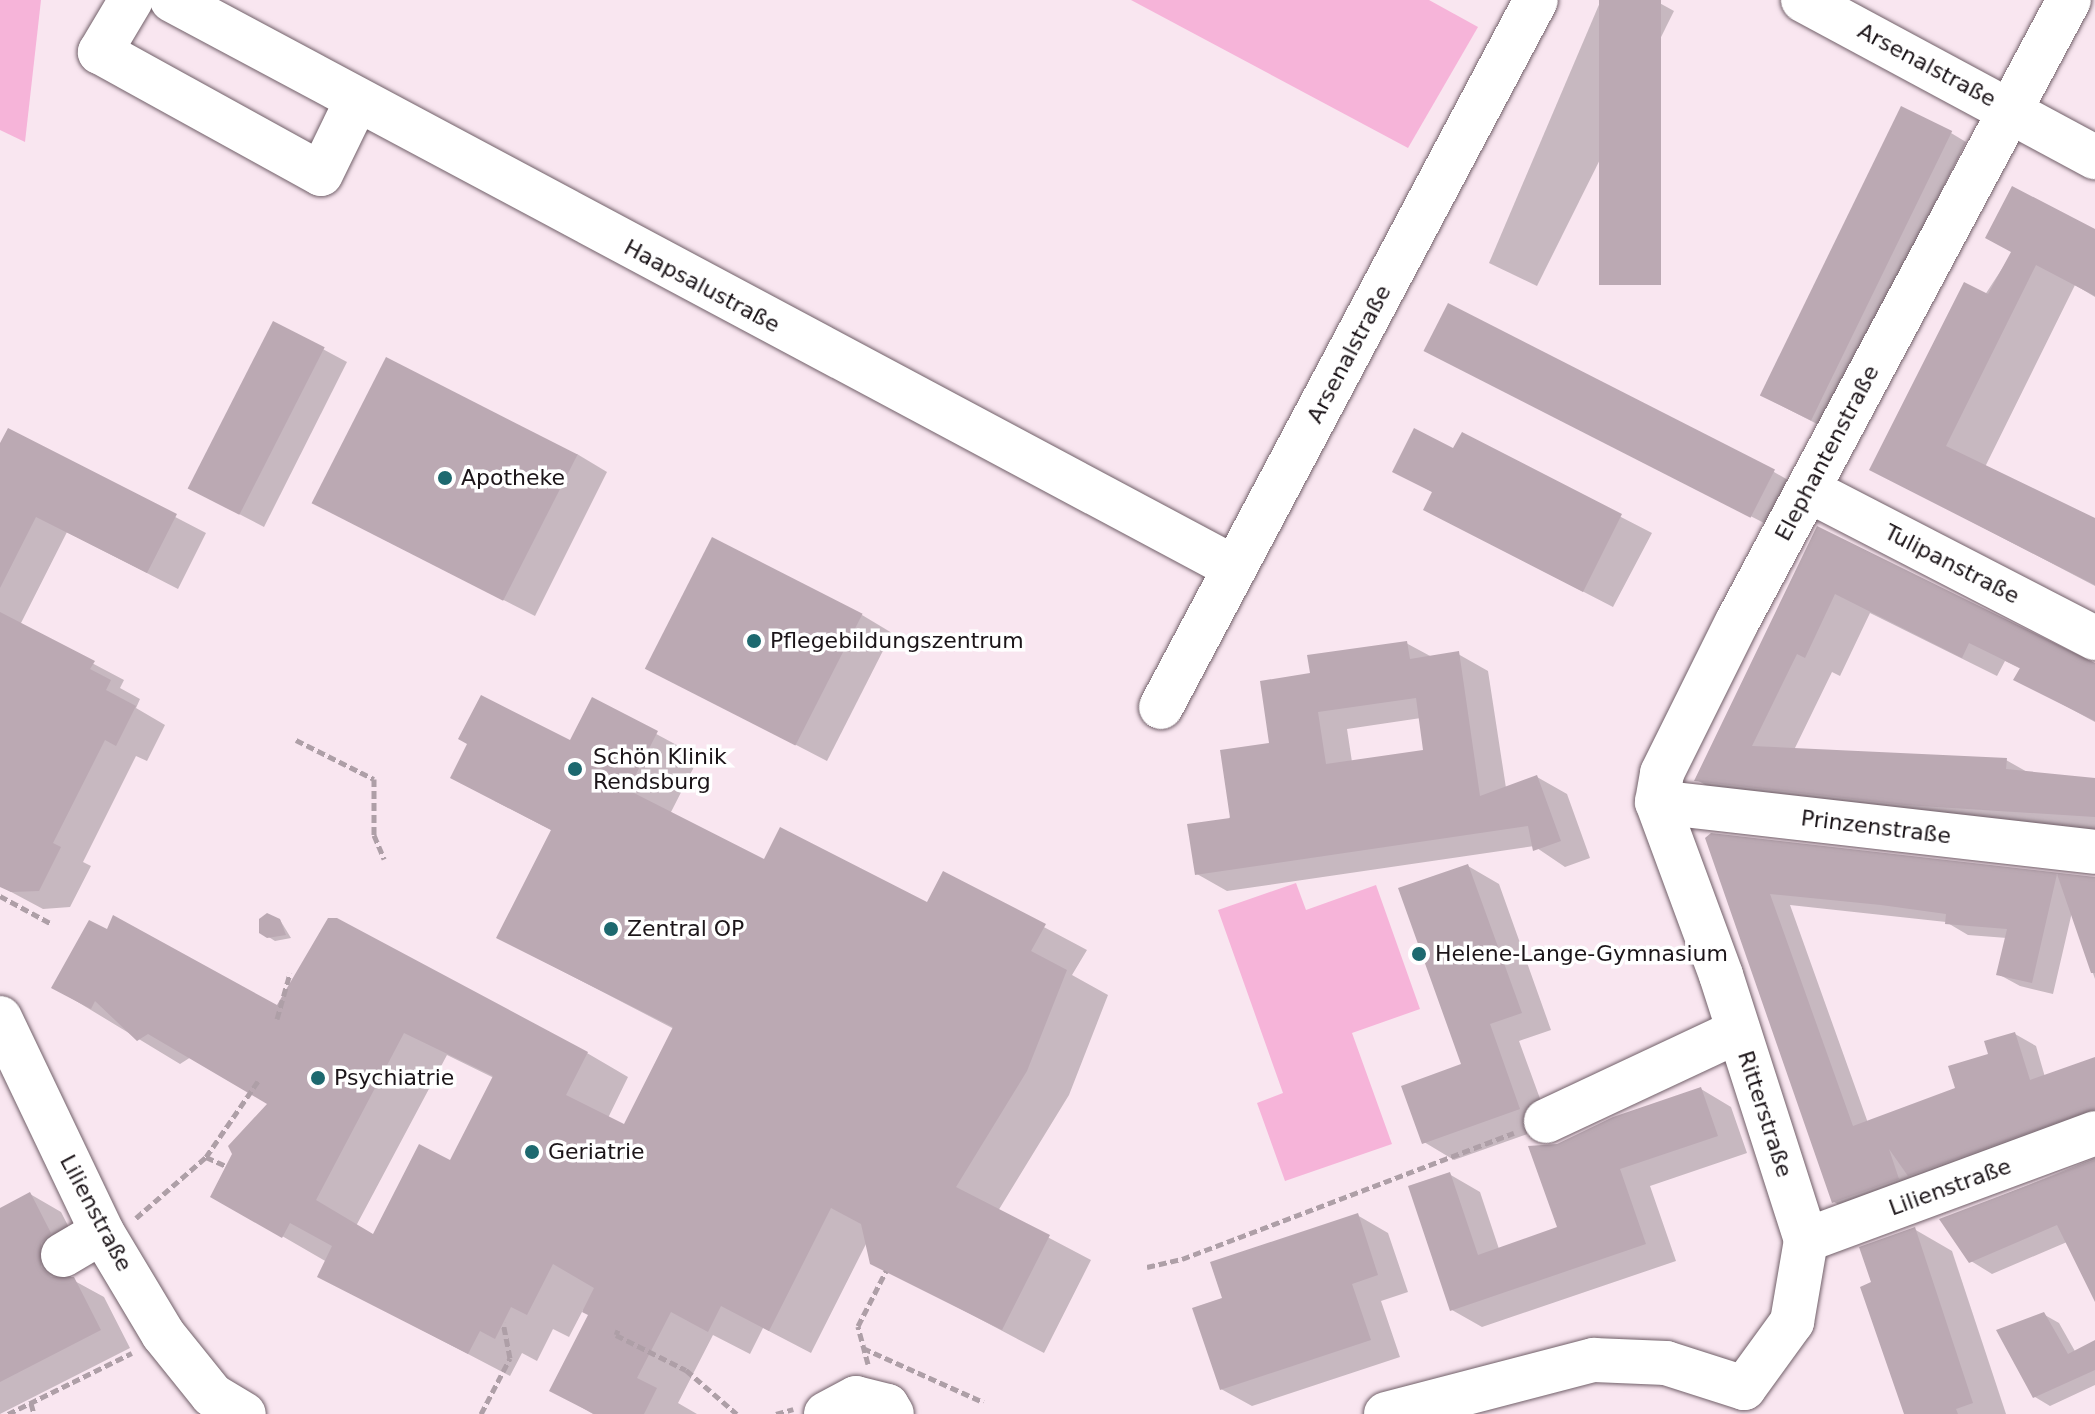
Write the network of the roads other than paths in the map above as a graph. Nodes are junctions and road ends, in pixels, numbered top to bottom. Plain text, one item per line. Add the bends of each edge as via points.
1 (131, 0) edge
2 (172, 0) edge
3 (1536, 0) edge
4 (1803, 0) edge
5 (2069, 0) edge
6 (356, 102) junction
7 (2008, 108) junction
8 (2095, 157) edge
9 (1808, 490) junction
10 (1235, 568) junction
11 (2095, 638) edge
12 (1161, 707) dead end
13 (1657, 802) junction
14 (2095, 852) edge
15 (0, 1018) edge
16 (1738, 1031) junction
17 (1546, 1121) road end
18 (2095, 1133) edge
19 (106, 1237) junction
20 (1806, 1240) junction
21 (63, 1255) dead end
22 (1756, 1401) edge
23 (216, 1408) edge
24 (826, 1414) edge
25 (892, 1414) edge
26 (1386, 1414) edge

1 - 6 street via 100,52 321,174
2 - 6 street, Haapsalustraße
3 - 10 street, Arsenalstraße
4 - 7 street, Arsenalstraße
5 - 7 street, Arsenalstraße
6 - 10 street, Haapsalustraße
7 - 8 street, Arsenalstraße
7 - 9 street, Elephantenstraße
9 - 11 street, Tulipanstraße
9 - 13 street, Elephantenstraße via 1662,773
10 - 12 street, Arsenalstraße
13 - 14 street, Prinzenstraße
13 - 16 street, Ritterstraße
15 - 19 street, Lilienstraße
16 - 17 street
16 - 20 street, Ritterstraße
18 - 20 street, Lilienstraße
19 - 21 street
19 - 23 street, Lilienstraße via 163,1334
20 - 22 street, Ritterstraße via 1792,1322
22 - 26 street via 1666,1363 1594,1360
24 - 25 street via 856,1398 887,1406

